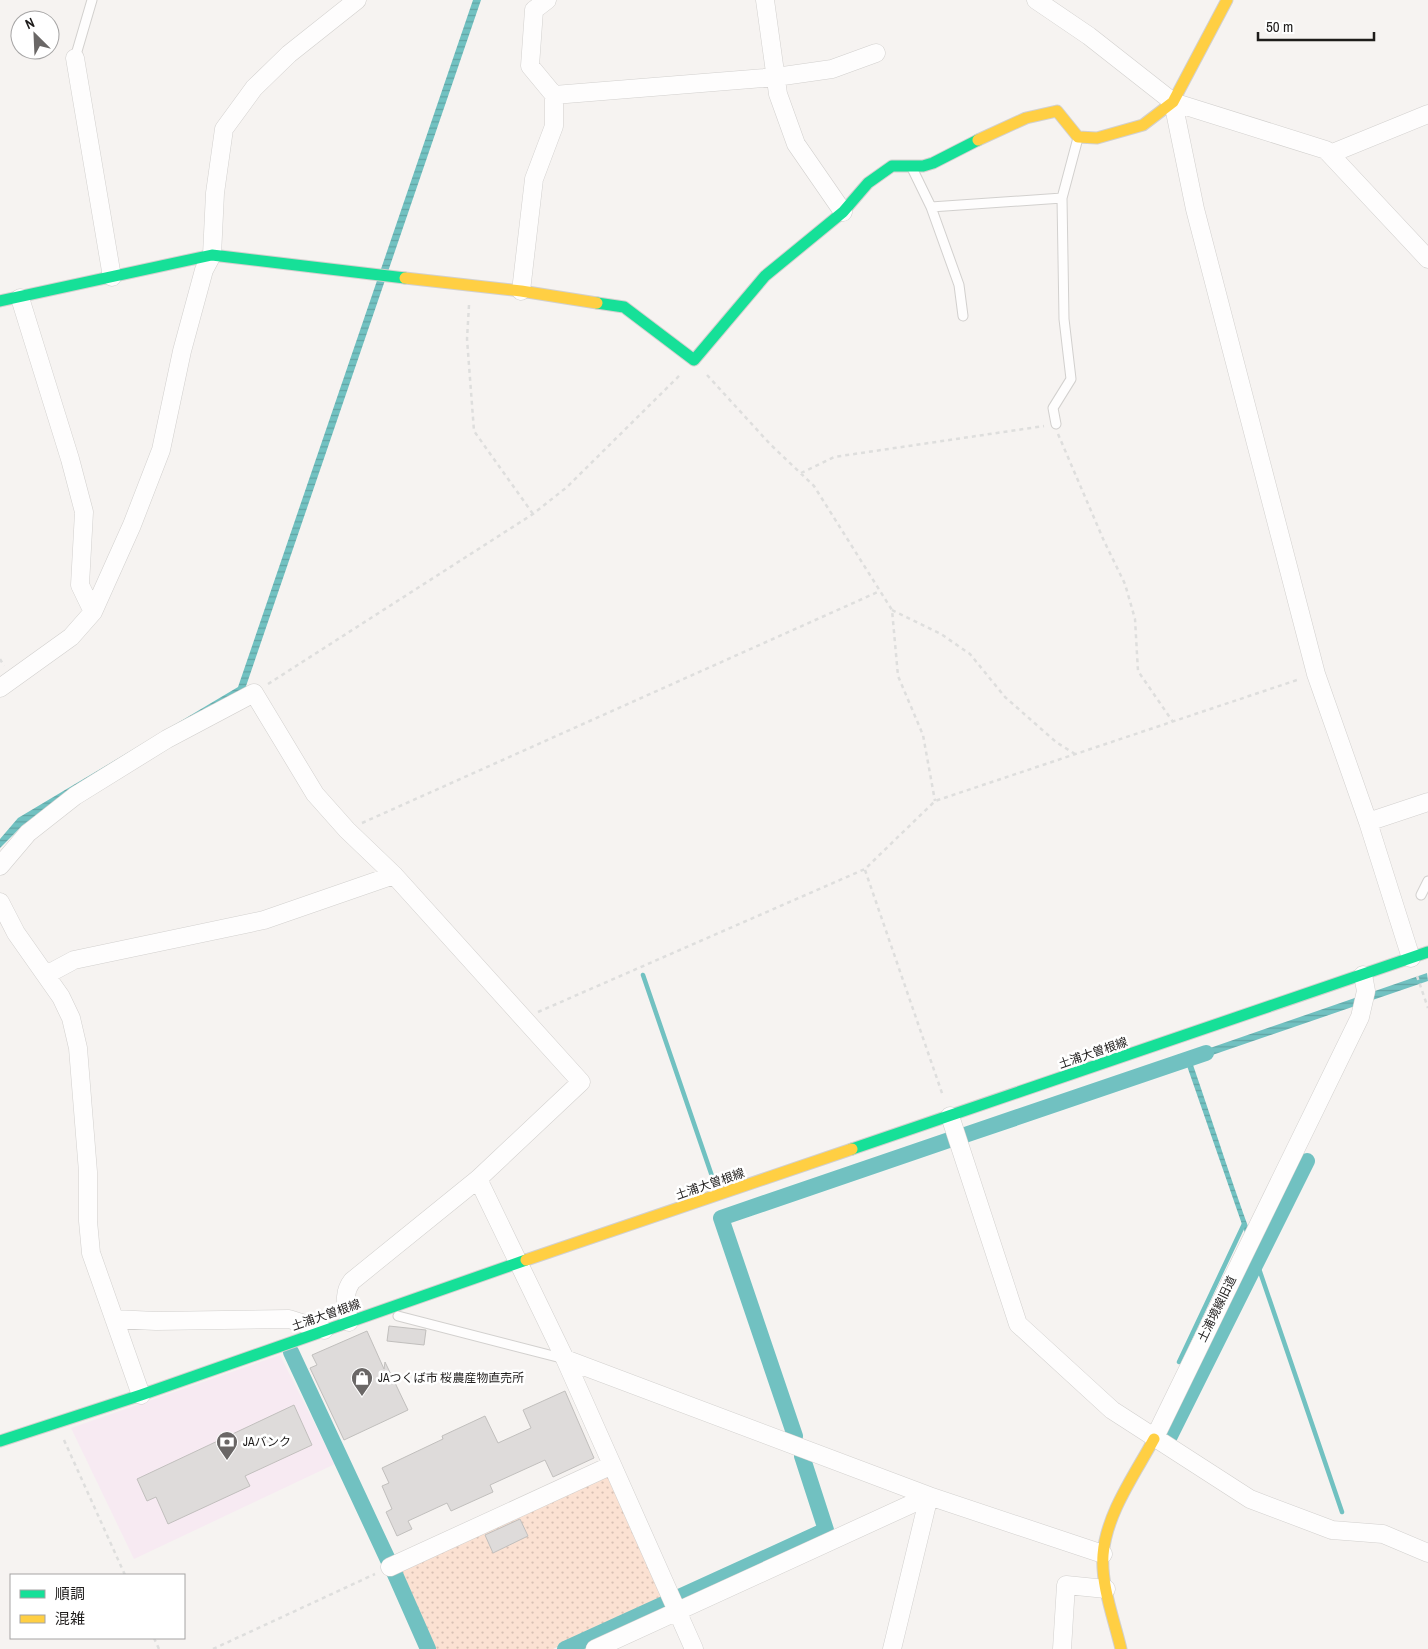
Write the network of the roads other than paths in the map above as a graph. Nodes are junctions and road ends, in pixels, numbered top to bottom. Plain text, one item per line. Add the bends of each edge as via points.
1 (92, 0) edge
2 (357, 0) edge
3 (547, 0) edge
4 (765, 0) edge
5 (1036, 0) edge
6 (1227, 0) edge
7 (876, 54) dead end
8 (75, 58) joint
9 (776, 76) junction
10 (554, 95) junction
11 (1173, 102) junction
12 (1428, 114) edge
13 (1078, 138) junction
14 (1330, 154) junction
15 (910, 166) junction
16 (1062, 198) junction
17 (931, 207) junction
18 (843, 212) junction
19 (212, 255) junction
20 (1428, 259) edge
21 (112, 277) junction
22 (521, 291) junction
23 (20, 298) junction
24 (0, 301) edge
25 (963, 316) dead end
26 (1056, 424) road end
27 (93, 612) junction
28 (0, 688) edge
29 (1428, 802) edge
30 (1368, 822) junction
31 (0, 866) edge
32 (394, 876) junction
33 (1428, 881) edge
34 (1421, 894) dead end
35 (0, 902) edge
36 (1428, 952) edge
37 (1411, 958) junction
38 (46, 975) junction
39 (1363, 975) junction
40 (950, 1116) junction
41 (478, 1178) junction
42 (519, 1263) junction
43 (398, 1316) dead end
44 (114, 1319) junction
45 (349, 1322) junction
46 (324, 1330) junction
47 (565, 1359) junction
48 (141, 1395) junction
49 (1154, 1439) junction
50 (0, 1441) edge
51 (612, 1465) junction
52 (929, 1496) junction
53 (1428, 1552) edge
54 (1103, 1554) junction
55 (390, 1567) road end
56 (1106, 1589) junction
57 (676, 1611) junction
58 (595, 1649) edge
59 (694, 1649) edge
60 (892, 1649) edge
61 (1062, 1649) edge
62 (1121, 1649) edge

1 - 8 lane
2 - 19 street via 289,54 254,88 224,129 215,193
3 - 10 street via 534,10 530,66
4 - 9 street
5 - 11 street via 1089,36
6 - 11 street
7 - 9 street via 832,69
8 - 21 street
9 - 10 street
9 - 18 street via 778,94 796,144
10 - 22 street via 554,126 534,179
11 - 13 street via 1143,125 1097,138
11 - 14 street via 1326,150
11 - 30 street via 1196,209 1316,674
12 - 14 street
13 - 15 street via 1057,111 1043,112 932,163
13 - 16 lane
14 - 20 street
15 - 17 lane
15 - 18 street via 892,166 868,182
16 - 17 lane
16 - 26 lane via 1064,319 1071,379 1053,408
17 - 25 lane via 960,285
18 - 22 street via 765,276 694,360 624,307
19 - 21 street
19 - 22 street
19 - 27 street via 204,270 182,351 161,450
21 - 23 street
23 - 24 street
23 - 27 street via 84,512 80,585
27 - 28 street via 71,637
29 - 30 street
30 - 37 street
31 - 32 street via 28,833 75,796 167,739 254,693 315,794
32 - 38 street via 264,920 74,960
32 - 41 street via 581,1082
33 - 34 lane
35 - 38 street via 16,934
36 - 37 street, 土浦大曽根線
37 - 39 street, 土浦大曽根線
38 - 44 street via 71,1018 78,1048 91,1253
39 - 40 street, 土浦大曽根線
39 - 49 street, 土浦境線旧道 via 1366,991 1360,1017
40 - 42 street, 土浦大曽根線
40 - 49 street via 1018,1324 1112,1410
41 - 42 street
41 - 45 street via 352,1280 345,1295
42 - 45 street, 土浦大曽根線
42 - 47 street
43 - 47 lane
44 - 46 street via 289,1319
44 - 48 street
45 - 46 street, 土浦大曽根線
46 - 48 street, 土浦大曽根線
47 - 51 street
47 - 52 street
48 - 50 street, 土浦大曽根線
49 - 53 street via 1250,1499 1332,1530 1383,1534
49 - 54 street, 土浦境線旧道 via 1113,1521
51 - 55 street
51 - 57 street
52 - 54 street
52 - 57 street
52 - 60 street
54 - 56 street, 土浦境線旧道
56 - 61 street via 1066,1585
56 - 62 street, 土浦境線旧道
57 - 58 street
57 - 59 street

